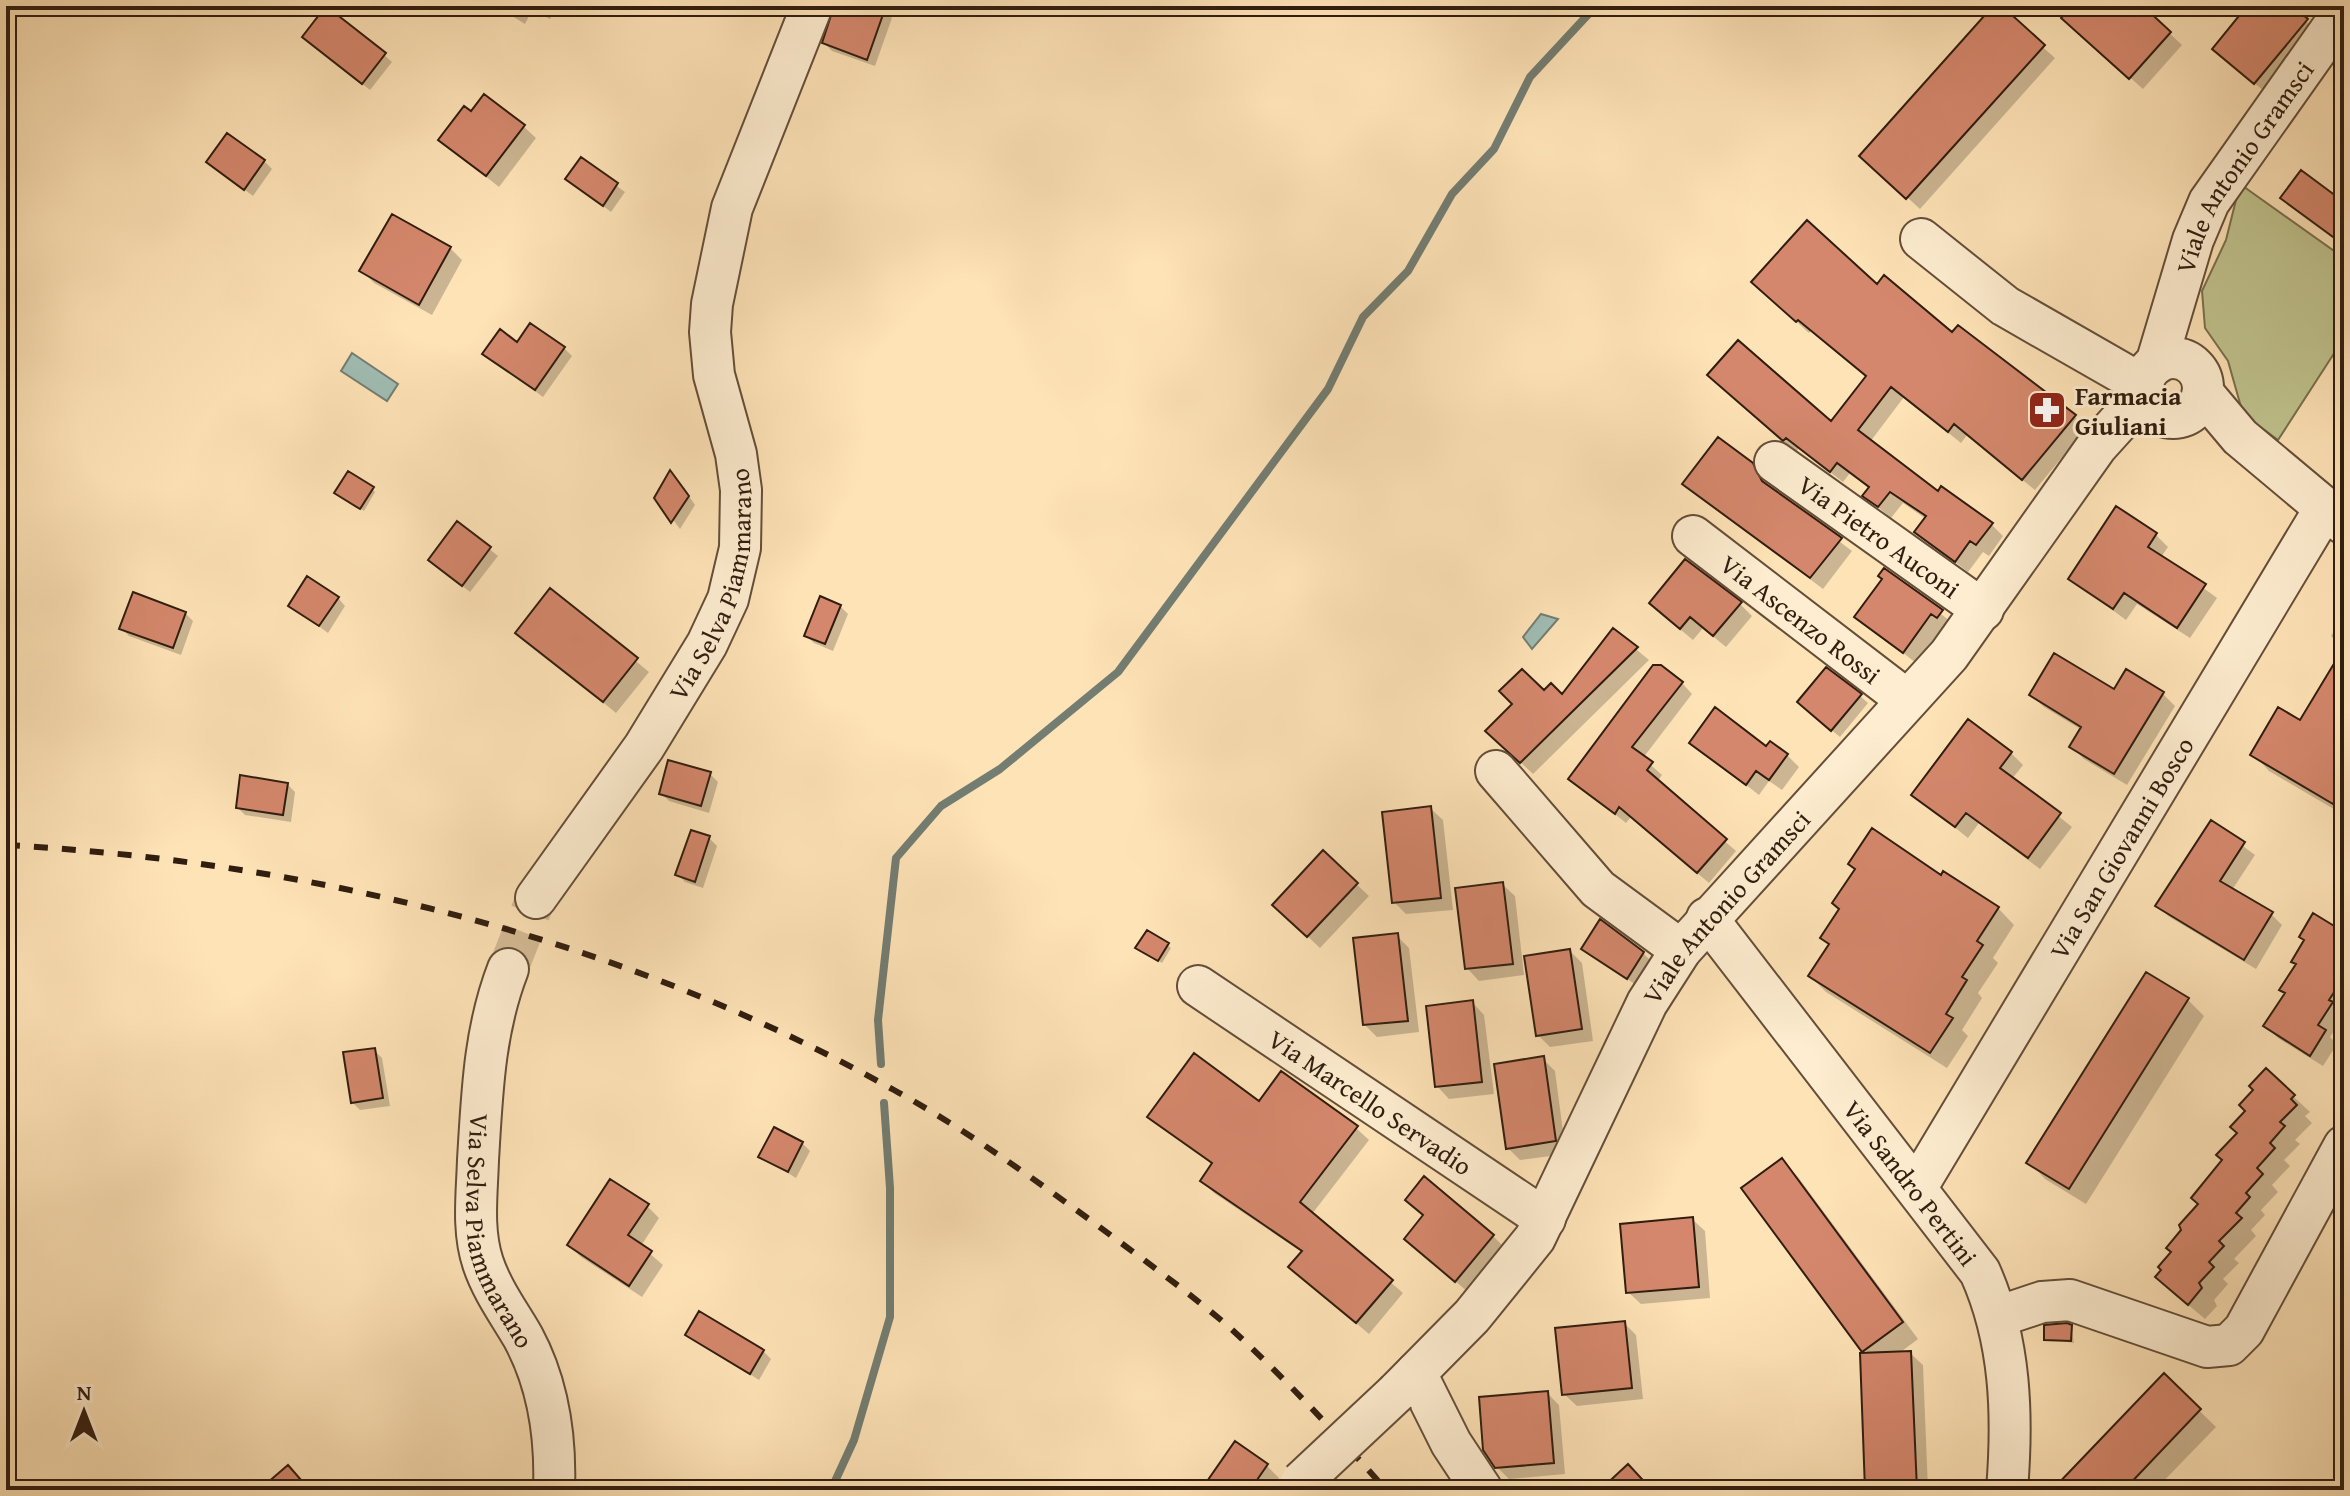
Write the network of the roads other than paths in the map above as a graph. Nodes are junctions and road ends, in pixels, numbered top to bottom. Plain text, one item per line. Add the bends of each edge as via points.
1 (812, 6) edge
2 (2344, 11) edge
3 (1921, 239) dead end
4 (2167, 388) junction
5 (1775, 462) dead end
6 (2335, 516) edge
7 (1693, 536) dead end
8 (1983, 610) junction
9 (1907, 700) junction
10 (1496, 771) dead end
11 (536, 898) tunnel mouth
12 (1707, 918) junction
13 (1681, 950) junction
14 (508, 969) tunnel mouth
15 (1198, 986) dead end
16 (2344, 1146) edge
17 (1917, 1187) junction
18 (1545, 1219) junction
19 (1997, 1317) junction
20 (1406, 1382) junction
21 (1298, 1486) edge
22 (554, 1490) edge
23 (1482, 1490) edge
24 (2007, 1490) edge

1 - 11 street, Via Selva Piammarano via 732,208 712,304 714,375 736,454 742,500 740,548 728,599 644,747
2 - 4 street, Viale Antonio Gramsci via 2217,189 2193,240
3 - 4 street via 2005,306 2083,351
4 - 6 street via 2240,437
4 - 8 street, Viale Antonio Gramsci via 2097,446
5 - 8 street, Via Pietro Auconi
6 - 17 street, Via San Giovanni Bosco
7 - 9 street, Via Ascenzo Rossi
8 - 9 street, Viale Antonio Gramsci
9 - 12 street, Viale Antonio Gramsci
10 - 13 street via 1598,889
12 - 13 street, Viale Antonio Gramsci
12 - 17 street, Via Sandro Pertini
13 - 18 street, Viale Antonio Gramsci via 1647,1003
14 - 22 street, Via Selva Piammarano via 493,1015 483,1076 477,1236 491,1283 530,1352 545,1394 555,1449
15 - 18 street, Via Marcello Servadio
16 - 19 street via 2244,1330 2229,1345 2207,1347 2070,1300 2042,1302
17 - 19 street, Via Sandro Pertini via 1974,1262
18 - 20 street, Viale Antonio Gramsci via 1512,1270
19 - 24 street, Via Sandro Pertini via 2008,1386
20 - 21 street, Viale Antonio Gramsci, bridge
20 - 23 street

